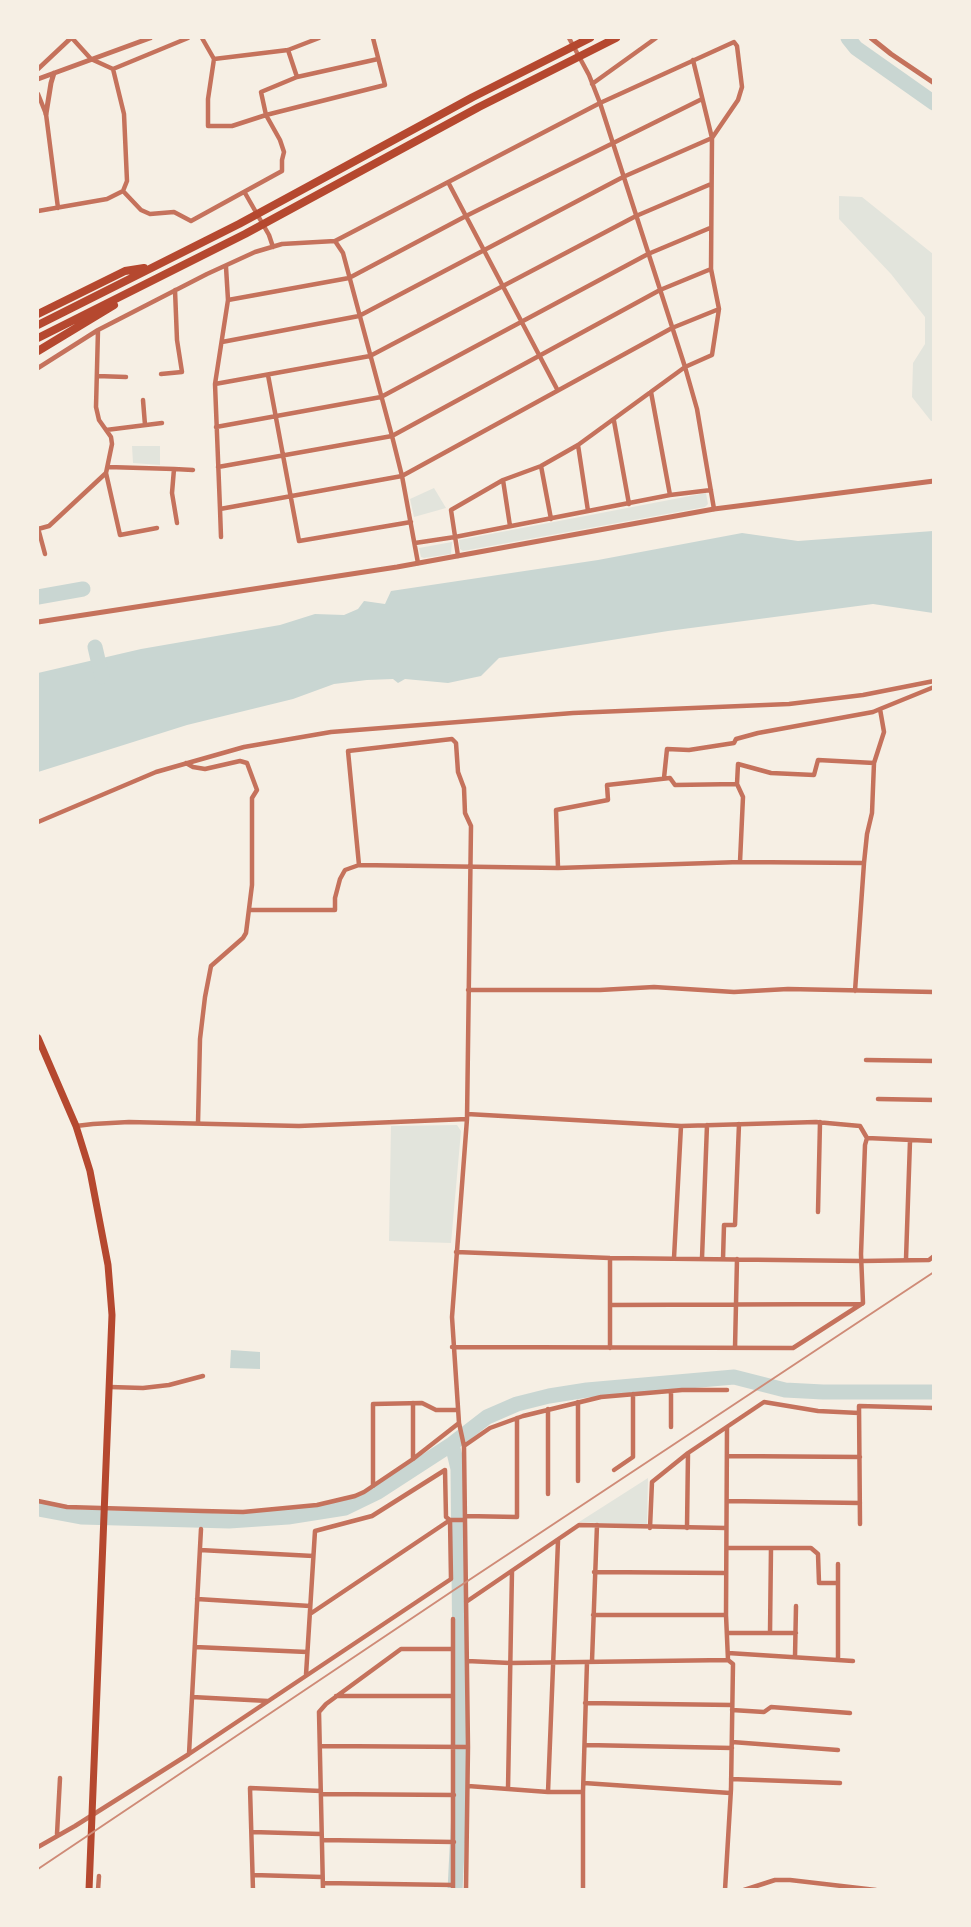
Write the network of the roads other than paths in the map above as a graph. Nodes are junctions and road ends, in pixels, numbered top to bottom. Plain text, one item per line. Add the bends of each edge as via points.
1 (71, 38) edge
2 (150, 38) edge
3 (188, 38) edge
4 (202, 38) edge
5 (319, 38) edge
6 (373, 38) edge
7 (569, 38) edge
8 (590, 38) edge
9 (616, 38) edge
10 (656, 38) edge
11 (871, 38) edge
12 (288, 50) junction
13 (92, 59) junction
14 (214, 59) junction
15 (378, 59) junction
16 (693, 60) junction
17 (38, 69) edge
18 (113, 69) junction
19 (54, 73) junction
20 (297, 77) junction
21 (38, 79) edge
22 (933, 83) edge
23 (592, 84) junction
24 (38, 94) edge
25 (702, 99) junction
26 (600, 103) junction
27 (46, 114) junction
28 (266, 115) junction
29 (712, 138) junction
30 (613, 142) junction
31 (624, 177) junction
32 (448, 182) junction
33 (711, 184) junction
34 (123, 191) junction
35 (245, 193) junction
36 (58, 208) junction
37 (38, 210) edge
38 (466, 216) junction
39 (636, 216) junction
40 (710, 228) junction
41 (335, 241) junction
42 (273, 247) junction
43 (484, 252) junction
44 (648, 254) junction
45 (157, 265) junction
46 (226, 267) junction
47 (711, 269) junction
48 (163, 275) junction
49 (349, 278) junction
50 (503, 286) junction
51 (175, 290) junction
52 (660, 290) junction
53 (228, 300) junction
54 (719, 309) junction
55 (38, 314) edge
56 (359, 316) junction
57 (520, 321) junction
58 (38, 325) edge
59 (672, 328) junction
60 (98, 330) junction
61 (38, 338) edge
62 (222, 342) junction
63 (38, 351) edge
64 (370, 356) junction
65 (540, 356) junction
66 (685, 367) junction
67 (38, 368) edge
68 (161, 374) dead end
69 (268, 375) junction
70 (97, 376) junction
71 (126, 377) dead end
72 (215, 384) junction
73 (557, 389) junction
74 (651, 392) junction
75 (381, 397) junction
76 (143, 400) dead end
77 (275, 416) junction
78 (614, 421) junction
79 (162, 423) dead end
80 (145, 425) junction
81 (216, 427) junction
82 (106, 430) junction
83 (392, 436) junction
84 (578, 445) junction
85 (282, 455) junction
86 (541, 466) junction
87 (218, 467) junction
88 (174, 469) junction
89 (107, 470) junction
90 (193, 470) dead end
91 (402, 476) junction
92 (502, 480) junction
93 (933, 481) edge
94 (711, 490) junction
95 (670, 495) junction
96 (290, 497) junction
97 (628, 504) junction
98 (220, 509) junction
99 (714, 509) junction
100 (588, 511) junction
101 (551, 519) junction
102 (411, 522) junction
103 (177, 523) dead end
104 (510, 526) junction
105 (38, 528) edge
106 (157, 528) dead end
107 (221, 537) dead end
108 (455, 537) junction
109 (415, 543) junction
110 (45, 554) dead end
111 (458, 556) junction
112 (418, 563) junction
113 (38, 621) edge
114 (933, 681) edge
115 (933, 687) edge
116 (880, 709) junction
117 (186, 763) junction
118 (874, 763) junction
119 (664, 778) junction
120 (737, 784) junction
121 (38, 822) edge
122 (740, 861) junction
123 (864, 863) junction
124 (359, 866) junction
125 (471, 867) junction
126 (558, 868) junction
127 (250, 910) junction
128 (468, 990) junction
129 (855, 991) junction
130 (933, 992) edge
131 (38, 1038) edge
132 (866, 1060) dead end
133 (933, 1061) edge
134 (878, 1099) dead end
135 (933, 1100) edge
136 (467, 1117) junction
137 (820, 1122) junction
138 (198, 1123) junction
139 (739, 1124) junction
140 (707, 1125) junction
141 (76, 1126) junction
142 (681, 1126) junction
143 (867, 1138) junction
144 (910, 1140) junction
145 (933, 1141) edge
146 (818, 1212) dead end
147 (456, 1252) junction
148 (933, 1256) edge
149 (610, 1258) junction
150 (674, 1258) junction
151 (702, 1258) junction
152 (723, 1258) junction
153 (737, 1258) junction
154 (906, 1259) junction
155 (862, 1261) junction
156 (862, 1304) junction
157 (610, 1305) junction
158 (736, 1305) junction
159 (452, 1347) junction
160 (610, 1348) junction
161 (735, 1348) junction
162 (203, 1376) dead end
163 (110, 1387) junction
164 (728, 1390) dead end
165 (671, 1391) junction
166 (633, 1394) junction
167 (578, 1402) junction
168 (413, 1403) junction
169 (933, 1408) edge
170 (548, 1409) junction
171 (458, 1410) junction
172 (859, 1413) junction
173 (517, 1418) junction
174 (459, 1423) junction
175 (671, 1427) dead end
176 (727, 1427) junction
177 (464, 1446) junction
178 (688, 1453) junction
179 (727, 1456) junction
180 (860, 1457) junction
181 (413, 1459) junction
182 (614, 1470) dead end
183 (578, 1481) dead end
184 (373, 1486) junction
185 (548, 1494) dead end
186 (38, 1501) edge
187 (727, 1501) junction
188 (860, 1503) junction
189 (104, 1509) junction
190 (465, 1518) junction
191 (450, 1520) junction
192 (860, 1524) dead end
193 (597, 1525) junction
194 (650, 1528) junction
195 (687, 1528) junction
196 (726, 1528) junction
197 (201, 1529) dead end
198 (558, 1541) junction
199 (727, 1548) junction
200 (771, 1548) junction
201 (200, 1550) junction
202 (313, 1556) junction
203 (838, 1564) dead end
204 (512, 1571) junction
205 (594, 1572) junction
206 (726, 1572) junction
207 (838, 1583) junction
208 (197, 1599) junction
209 (466, 1602) junction
210 (310, 1606) junction
211 (796, 1606) dead end
212 (310, 1614) junction
213 (593, 1615) junction
214 (726, 1615) junction
215 (453, 1619) dead end
216 (727, 1633) junction
217 (770, 1633) junction
218 (796, 1633) junction
219 (195, 1647) junction
220 (453, 1649) junction
221 (307, 1652) junction
222 (728, 1653) junction
223 (795, 1657) junction
224 (728, 1660) junction
225 (838, 1660) junction
226 (466, 1661) junction
227 (590, 1661) junction
228 (853, 1661) dead end
229 (553, 1662) junction
230 (510, 1663) junction
231 (306, 1675) junction
232 (336, 1696) junction
233 (453, 1696) junction
234 (192, 1697) junction
235 (268, 1701) junction
236 (585, 1702) junction
237 (732, 1707) junction
238 (850, 1713) dead end
239 (586, 1745) junction
240 (732, 1745) junction
241 (320, 1746) junction
242 (455, 1747) junction
243 (466, 1747) junction
244 (838, 1750) dead end
245 (189, 1754) junction
246 (60, 1778) dead end
247 (731, 1779) junction
248 (584, 1783) junction
249 (840, 1783) dead end
250 (468, 1786) junction
251 (508, 1789) junction
252 (548, 1792) junction
253 (583, 1792) junction
254 (321, 1793) junction
255 (730, 1793) junction
256 (454, 1795) junction
257 (252, 1832) junction
258 (57, 1834) junction
259 (321, 1837) junction
260 (454, 1842) junction
261 (38, 1847) edge
262 (253, 1875) junction
263 (99, 1876) dead end
264 (322, 1877) junction
265 (323, 1883) junction
266 (386, 1887) edge
267 (453, 1887) edge
268 (88, 1890) edge
269 (98, 1890) edge
270 (254, 1890) edge
271 (323, 1890) edge
272 (466, 1890) edge
273 (583, 1890) edge
274 (725, 1890) edge
275 (744, 1890) edge
276 (876, 1890) edge

1 - 13 street
1 - 17 street
2 - 13 street
3 - 18 street
4 - 14 street
5 - 12 street
6 - 15 street
7 - 23 street
8 - 45 highway
9 - 48 highway
10 - 23 street
11 - 22 street
12 - 14 street
12 - 20 street
13 - 18 street
13 - 19 street
14 - 28 street via 208,126 232,126
15 - 20 street
15 - 28 street via 385,85
16 - 25 street
16 - 26 street
16 - 29 street via 734,42 737,46 742,87 738,100
18 - 34 street via 124,114 127,181
19 - 21 street
19 - 27 street
20 - 28 street via 261,92
23 - 26 street
24 - 27 street
25 - 29 street
25 - 30 street
26 - 30 street
26 - 32 street
27 - 36 street
28 - 35 street via 284,152 282,171
29 - 31 street
29 - 33 street
30 - 31 street
30 - 38 street
31 - 39 street
31 - 43 street
32 - 38 street
32 - 41 street
33 - 39 street
33 - 40 street
34 - 35 street via 150,214 174,212 192,221
34 - 36 street via 107,199
35 - 42 street
36 - 37 street
38 - 43 street
38 - 49 street
39 - 44 street
39 - 50 street
40 - 44 street
40 - 47 street
41 - 42 street
41 - 49 street via 343,253
42 - 46 street
43 - 50 street
43 - 56 street
44 - 52 street
44 - 57 street
45 - 55 highway via 125,271
45 - 58 highway
46 - 51 street
46 - 53 street
47 - 52 street
47 - 54 street
48 - 61 highway
48 - 63 highway
49 - 53 street
49 - 56 street
50 - 57 street
50 - 64 street
51 - 60 street
51 - 68 street via 182,372
52 - 59 street
52 - 65 street
53 - 62 street
54 - 59 street
54 - 66 street via 712,355
56 - 62 street
56 - 64 street
57 - 65 street
57 - 75 street
59 - 66 street
59 - 73 street
60 - 67 street
60 - 70 street
62 - 72 street
64 - 69 street
64 - 75 street
65 - 73 street
65 - 83 street
66 - 74 street
66 - 94 street via 697,409
69 - 72 street
69 - 77 street
70 - 71 street
70 - 82 street via 96,407
72 - 81 street
73 - 91 street
74 - 78 street
74 - 95 street
75 - 77 street
75 - 83 street
76 - 80 street
77 - 81 street
77 - 85 street
78 - 84 street
78 - 97 street
79 - 80 street
80 - 82 street
81 - 87 street
82 - 89 street via 112,444
83 - 85 street
83 - 91 street
84 - 86 street
84 - 100 street
85 - 87 street
85 - 96 street
86 - 92 street
86 - 101 street
87 - 98 street
88 - 89 street
88 - 90 street
88 - 103 street via 172,493
89 - 105 street via 50,526
89 - 106 street via 120,535
91 - 96 street
91 - 102 street
92 - 104 street
92 - 108 street via 451,510
93 - 99 street
94 - 95 street
94 - 99 street
95 - 97 street
96 - 98 street
96 - 102 street via 298,541
97 - 100 street
98 - 107 street
99 - 111 street
100 - 101 street
101 - 104 street
102 - 109 street
104 - 108 street
105 - 110 street
108 - 109 street
108 - 111 street
109 - 112 street
111 - 112 street
112 - 113 street
114 - 117 street via 789,704 573,713 331,732 244,747
115 - 116 street
116 - 118 street via 884,732
116 - 119 street via 758,733 734,742 689,750 667,749
117 - 121 street via 124,784
117 - 127 street via 206,769 247,763 257,790 252,798
118 - 120 street via 818,760 814,775 771,773 738,764
118 - 123 street
119 - 120 street via 670,778 675,785
119 - 126 street via 607,785 608,800 556,810
120 - 122 street via 743,797
122 - 123 street
122 - 126 street
123 - 129 street
124 - 125 street
124 - 125 street via 348,752 452,739 464,788 465,813 471,826
124 - 127 street via 345,870 340,879 335,910
125 - 126 street
125 - 128 street
127 - 138 street via 243,938 212,966 200,1039
128 - 129 street via 654,987 734,992
128 - 136 street
129 - 130 street
131 - 141 main road
132 - 133 street
134 - 135 street
136 - 138 street via 299,1126
136 - 142 street
136 - 147 street
137 - 139 street
137 - 143 street via 860,1125
137 - 146 street
138 - 141 street
139 - 140 street
139 - 152 street via 735,1225 724,1225
140 - 142 street
140 - 151 street
141 - 163 main road via 90,1171 108,1265 112,1315
142 - 150 street
143 - 144 street
143 - 155 street
144 - 145 street
144 - 154 street
147 - 149 street
147 - 159 street
148 - 154 street via 928,1260
149 - 150 street
149 - 157 street
150 - 151 street
151 - 152 street
152 - 153 street
153 - 155 street
153 - 158 street
154 - 155 street
155 - 156 street
156 - 158 street
156 - 161 street via 793,1348
157 - 158 street
157 - 160 street
158 - 161 street
159 - 160 street
159 - 171 street
160 - 161 street
162 - 163 street via 169,1385
163 - 189 main road
164 - 165 street
165 - 166 street
165 - 175 street
166 - 167 street
166 - 182 street via 633,1457
167 - 170 street
167 - 183 street
168 - 171 street via 436,1410
168 - 181 street
168 - 184 street via 373,1404
169 - 172 street via 859,1406
170 - 173 street
170 - 185 street
171 - 174 street
172 - 176 street via 818,1412 764,1402
172 - 180 street
173 - 177 street via 490,1428
173 - 190 street via 517,1517
174 - 177 street
174 - 181 street
176 - 178 street
176 - 179 street
177 - 190 street
178 - 194 street via 652,1482
178 - 195 street
179 - 180 street
179 - 187 street
180 - 188 street
181 - 184 street
184 - 189 street via 355,1496 277,1510
186 - 189 street
187 - 188 street
187 - 196 street
188 - 192 street
189 - 268 main road
190 - 191 street
190 - 209 street
191 - 202 street via 446,1517 445,1470 372,1516 321,1527 315,1531
191 - 212 street
191 - 231 street via 451,1579
193 - 194 street
193 - 198 street via 579,1525
193 - 205 street
194 - 195 street
195 - 196 street
196 - 199 street
197 - 201 street
198 - 204 street
198 - 229 street
199 - 200 street
199 - 206 street
200 - 207 street via 811,1548 818,1554 819,1583
200 - 217 street
201 - 202 street
201 - 208 street
202 - 210 street
203 - 207 street
204 - 209 street
204 - 230 street
205 - 206 street
205 - 213 street
206 - 214 street
207 - 225 street
208 - 210 street
208 - 219 street
209 - 226 street
210 - 212 street
211 - 218 street
212 - 221 street
213 - 214 street
213 - 227 street
214 - 216 street
215 - 220 street
216 - 217 street
216 - 222 street
217 - 218 street
218 - 223 street
219 - 221 street
219 - 234 street
220 - 232 street via 401,1648
220 - 233 street
221 - 231 street
222 - 223 street
222 - 224 street
223 - 225 street
224 - 227 street
224 - 237 street via 733,1664
225 - 228 street
226 - 230 street
226 - 243 street
227 - 229 street
227 - 236 street
229 - 230 street
229 - 252 street
230 - 251 street
231 - 235 street
232 - 233 street
232 - 241 street via 319,1712
233 - 242 street
234 - 235 street
234 - 245 street
235 - 245 street
236 - 237 street
236 - 239 street
237 - 238 street via 764,1712 771,1707
237 - 240 street
239 - 240 street
239 - 248 street
240 - 244 street
240 - 247 street
241 - 242 street
241 - 254 street
242 - 243 street
242 - 256 street
243 - 250 street
245 - 258 street
246 - 258 street
247 - 249 street
247 - 255 street
248 - 253 street
248 - 255 street
250 - 251 street
250 - 272 street
251 - 252 street
252 - 253 street
253 - 273 street
254 - 256 street
254 - 257 street via 250,1788
254 - 259 street
255 - 274 street
256 - 260 street
257 - 259 street
257 - 262 street
258 - 261 street
259 - 260 street
259 - 264 street
260 - 267 street
262 - 264 street
262 - 270 street
263 - 269 street
264 - 265 street
265 - 266 street
265 - 271 street
266 - 267 street
275 - 276 street via 775,1880 790,1880

